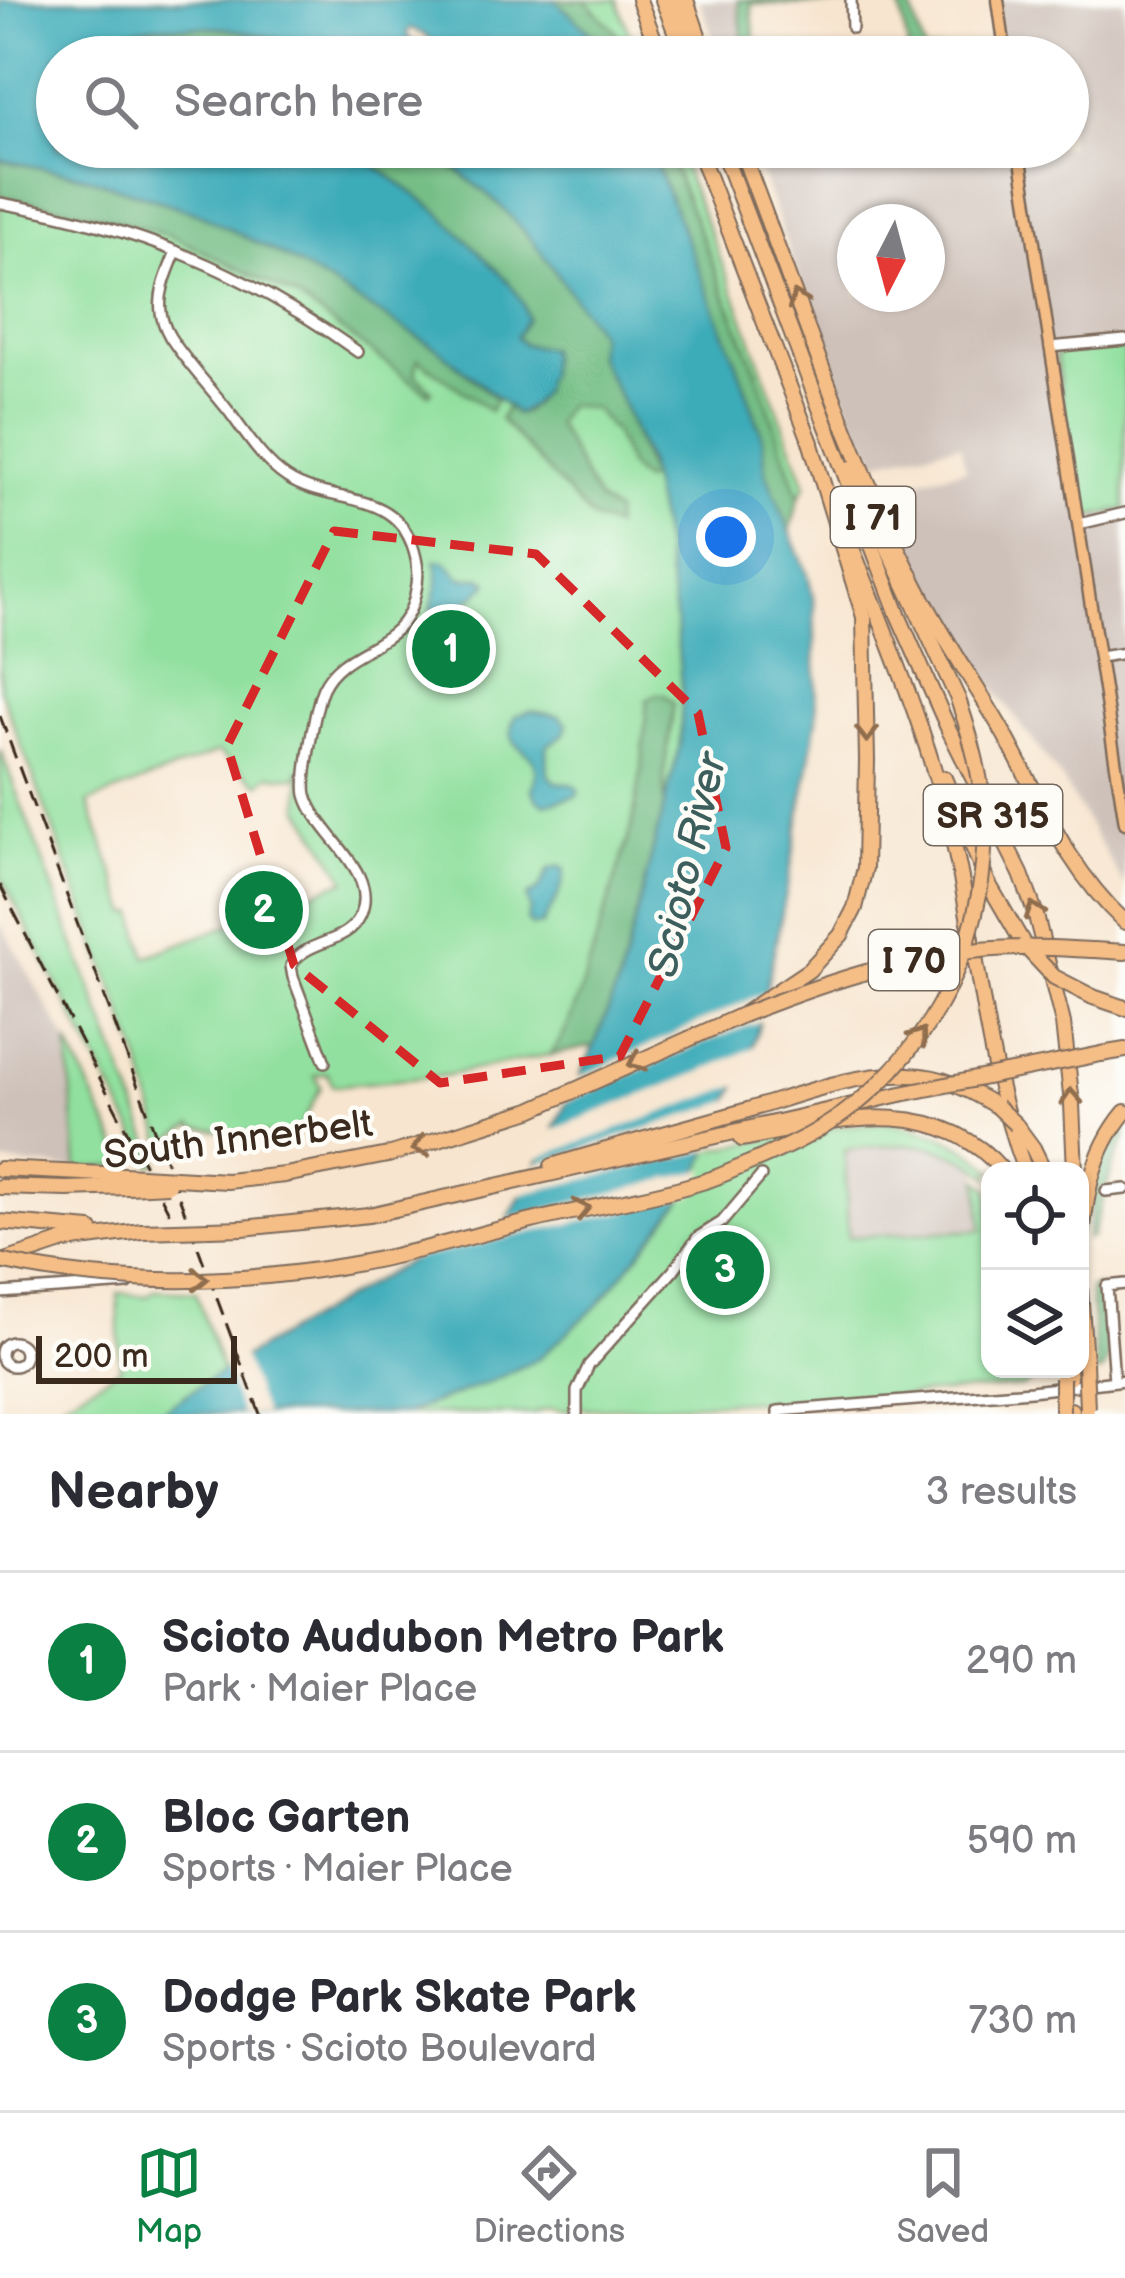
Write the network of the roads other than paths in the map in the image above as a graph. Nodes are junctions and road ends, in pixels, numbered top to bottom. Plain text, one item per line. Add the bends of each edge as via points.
1 (637, 0) edge
2 (668, 0) edge
3 (686, 0) edge
4 (851, 0) edge
5 (998, 0) edge
6 (852, 28) dead end
7 (652, 36) edge
8 (679, 36) edge
9 (691, 36) edge
10 (697, 36) edge
11 (1003, 36) edge
12 (705, 168) edge
13 (729, 168) edge
14 (748, 168) edge
15 (1022, 168) edge
16 (0, 203) edge
17 (176, 251) junction
18 (792, 332) junction
19 (1125, 340) edge
20 (1050, 347) junction
21 (358, 352) dead end
22 (809, 438) junction
23 (1125, 513) edge
24 (1079, 524) junction
25 (1125, 652) edge
26 (1100, 657) junction
27 (910, 702) junction
28 (1125, 824) edge
29 (1125, 922) edge
30 (1125, 952) edge
31 (1125, 1008) edge
32 (742, 1015) junction
33 (1125, 1050) edge
34 (325, 1062) dead end
35 (1125, 1112) edge
36 (654, 1151) junction
37 (994, 1162) edge
38 (1022, 1162) edge
39 (1040, 1162) edge
40 (1075, 1162) edge
41 (0, 1168) edge
42 (761, 1176) dead end
43 (126, 1181) junction
44 (1089, 1186) edge
45 (0, 1187) edge
46 (1125, 1189) edge
47 (1106, 1191) dead end
48 (472, 1193) junction
49 (0, 1222) edge
50 (142, 1231) junction
51 (0, 1262) edge
52 (140, 1283) dead end
53 (1125, 1284) edge
54 (0, 1293) edge
55 (1070, 1378) edge
56 (1070, 1378) edge
57 (1119, 1380) edge
58 (950, 1398) junction
59 (864, 1409) edge
60 (778, 1412) edge
61 (1076, 1412) edge
62 (577, 1414) edge
63 (951, 1414) edge

1 - 7 highway
2 - 8 highway
2 - 9 highway
3 - 10 highway
4 - 6 street
5 - 11 main road
12 - 22 highway, I 71
13 - 18 highway, I 71
29 -> 14 highway via 1073,865 923,600 857,454
15 - 20 main road
16 - 17 street
17 - 21 street via 265,291
17 - 34 street via 160,308 173,342 274,468 301,485 381,508 417,559 405,620 331,675 312,741 306,795 357,871 364,897 353,927 291,966
40 -> 18 highway, SR 315 via 1063,1023 1035,912 908,637
51 -> 18 highway, I 71, bridge via 183,1280 348,1265 707,1181 815,1132 892,1070 932,1018 975,914 985,840 978,772 958,699
19 - 20 street
20 - 24 main road
22 - 27 highway, SR 315
22 -> 32 highway, I 71, bridge via 864,617 865,868 841,935 809,970
23 - 24 street
24 - 26 main road
25 - 26 street
26 - 28 main road
27 - 31 highway, bridge via 988,883 1024,945 1068,987
27 - 38 highway, SR 315 via 959,866 1001,1099
30 - 32 highway, South Innerbelt / I 70, bridge via 1018,947 949,954 838,980
32 -> 43 highway, South Innerbelt / I 70, bridge via 531,1110 388,1155 227,1181
33 - 36 highway, South Innerbelt, bridge
35 - 44 highway via 1101,1146
36 - 37 highway via 904,1118 950,1132
36 - 48 highway, South Innerbelt
39 - 48 highway, bridge via 1016,1125 966,1088 891,1075
41 - 43 highway
42 - 62 street via 589,1365
43 - 45 highway, South Innerbelt / I 70 via 67,1190
46 - 47 street
48 - 50 highway, South Innerbelt, bridge via 369,1215
49 - 50 highway, South Innerbelt
50 - 51 highway via 65,1241
52 - 54 street
53 - 57 street via 1107,1286
55 - 61 highway, bridge
56 - 61 highway, bridge
57 - 58 street
58 - 59 street
58 - 63 street
59 - 60 street

